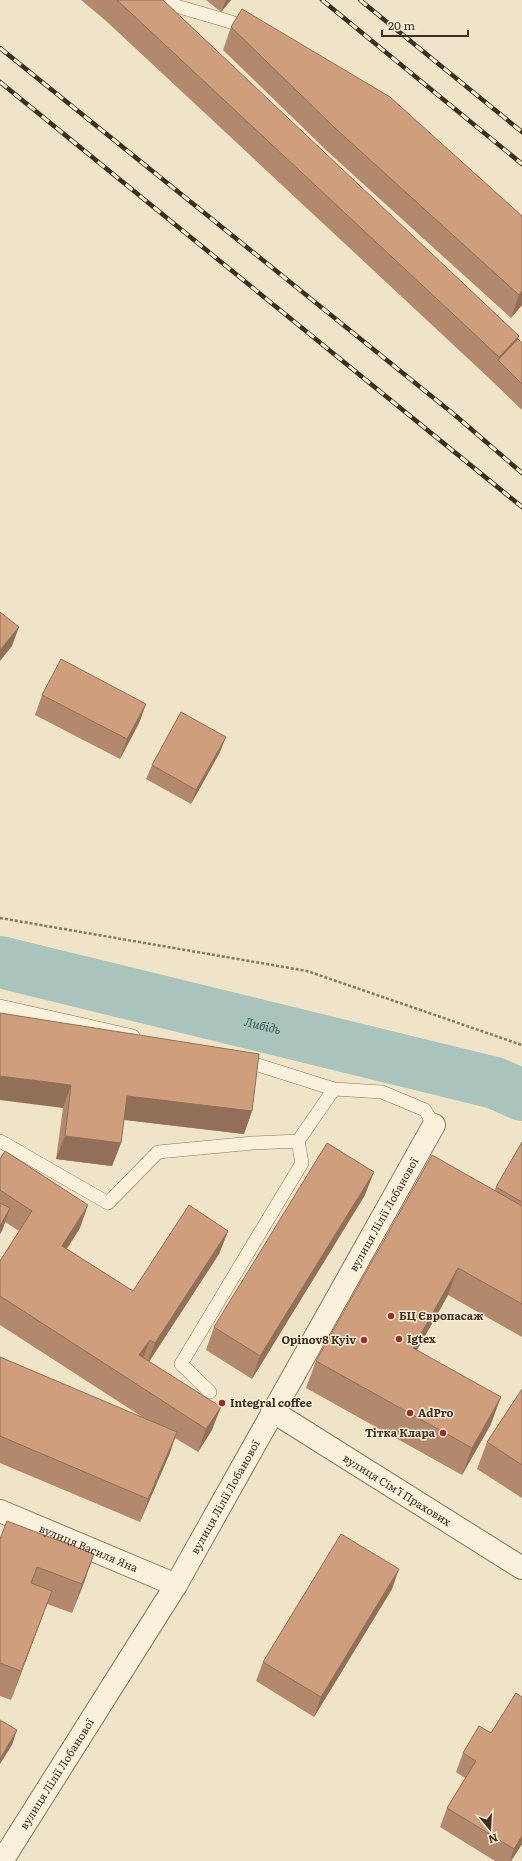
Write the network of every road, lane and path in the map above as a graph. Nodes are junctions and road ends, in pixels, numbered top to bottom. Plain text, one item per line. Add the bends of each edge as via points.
1 (156, 0) edge
2 (174, 17) edge
3 (260, 34) edge
4 (0, 918) edge
5 (0, 1006) edge
6 (144, 1038) edge
7 (522, 1046) edge
8 (228, 1057) edge
9 (334, 1089) junction
10 (434, 1125) joint
11 (0, 1141) edge
12 (298, 1141) junction
13 (210, 1392) dead end
14 (272, 1411) junction
15 (0, 1511) edge
16 (522, 1568) edge
17 (176, 1585) junction
18 (2, 1861) edge

1 - 2 lane
1 - 3 lane via 231,22
4 - 7 path via 307,971
5 - 6 lane
8 - 9 lane
9 - 10 lane via 382,1092 425,1110
9 - 12 lane
10 - 14 street, вулиця Лілії Лобанової
11 - 12 lane via 108,1203 158,1152 253,1142
12 - 13 lane via 302,1163 181,1364
14 - 16 street, вулиця Сімʼї Прахових
14 - 17 street, вулиця Лілії Лобанової
15 - 17 street, вулиця Василя Яна
17 - 18 street, вулиця Лілії Лобанової

